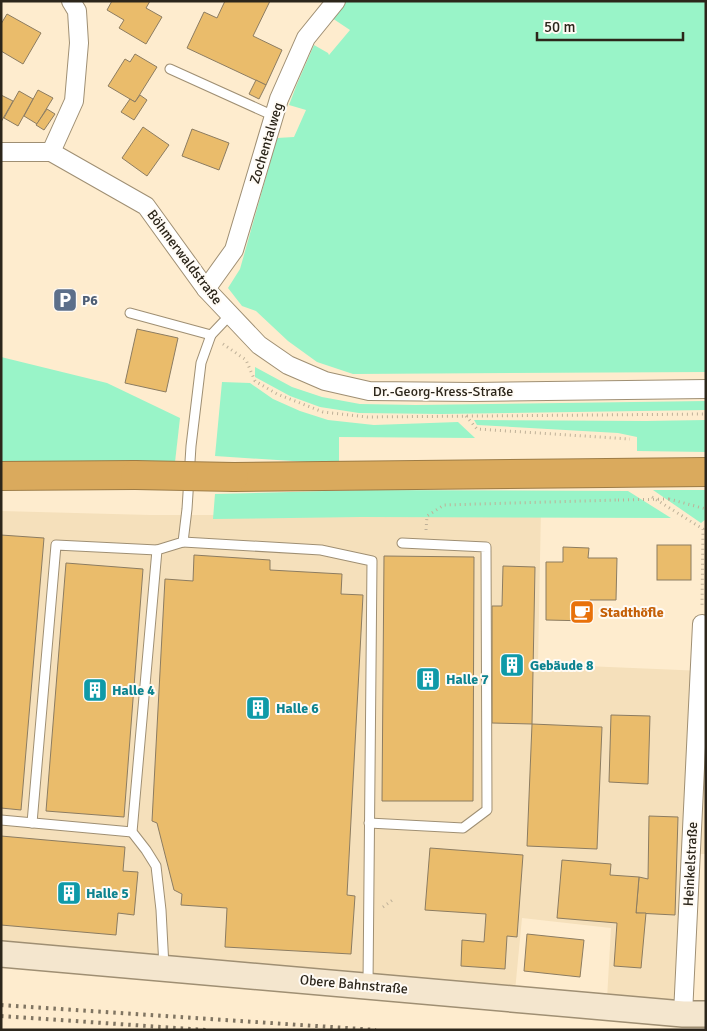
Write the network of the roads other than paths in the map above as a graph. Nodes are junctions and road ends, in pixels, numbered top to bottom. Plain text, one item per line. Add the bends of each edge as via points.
1 (336, 1) edge
2 (77, 5) edge
3 (170, 69) dead end
4 (274, 116) junction
5 (1, 152) edge
6 (51, 152) junction
7 (206, 289) junction
8 (130, 313) dead end
9 (230, 315) junction
10 (211, 335) junction
11 (706, 389) edge
12 (706, 472) edge
13 (1, 476) edge
14 (183, 542) junction
15 (402, 543) dead end
16 (157, 550) junction
17 (702, 624) road end
18 (1, 820) edge
19 (32, 823) junction
20 (369, 823) junction
21 (132, 832) junction
22 (1, 954) edge
23 (164, 968) junction
24 (368, 986) junction
25 (694, 1014) edge

1 - 4 street, Zochentalweg via 306,38
2 - 6 street via 79,43 74,101
3 - 4 lane
4 - 7 street, Zochentalweg via 234,250
5 - 6 street, Böhmerwaldstraße
6 - 7 street, Böhmerwaldstraße via 146,206
7 - 9 street, Böhmerwaldstraße
8 - 10 lane
9 - 10 lane
9 - 11 street, Dr.-Georg-Kress-Straße via 259,344 288,365 325,381 369,391
10 - 14 lane via 201,363
12 - 13 highway, bridge
14 - 16 lane
14 - 20 lane via 320,550 372,561
15 - 20 lane via 486,547 487,810 463,828
16 - 19 lane via 56,544
16 - 21 lane
17 - 25 street, Heinkelstraße
18 - 19 lane
19 - 21 lane
20 - 24 lane
21 - 23 lane via 156,866
22 - 23 street, Obere Bahnstraße
23 - 24 street, Obere Bahnstraße
24 - 25 street, Obere Bahnstraße

